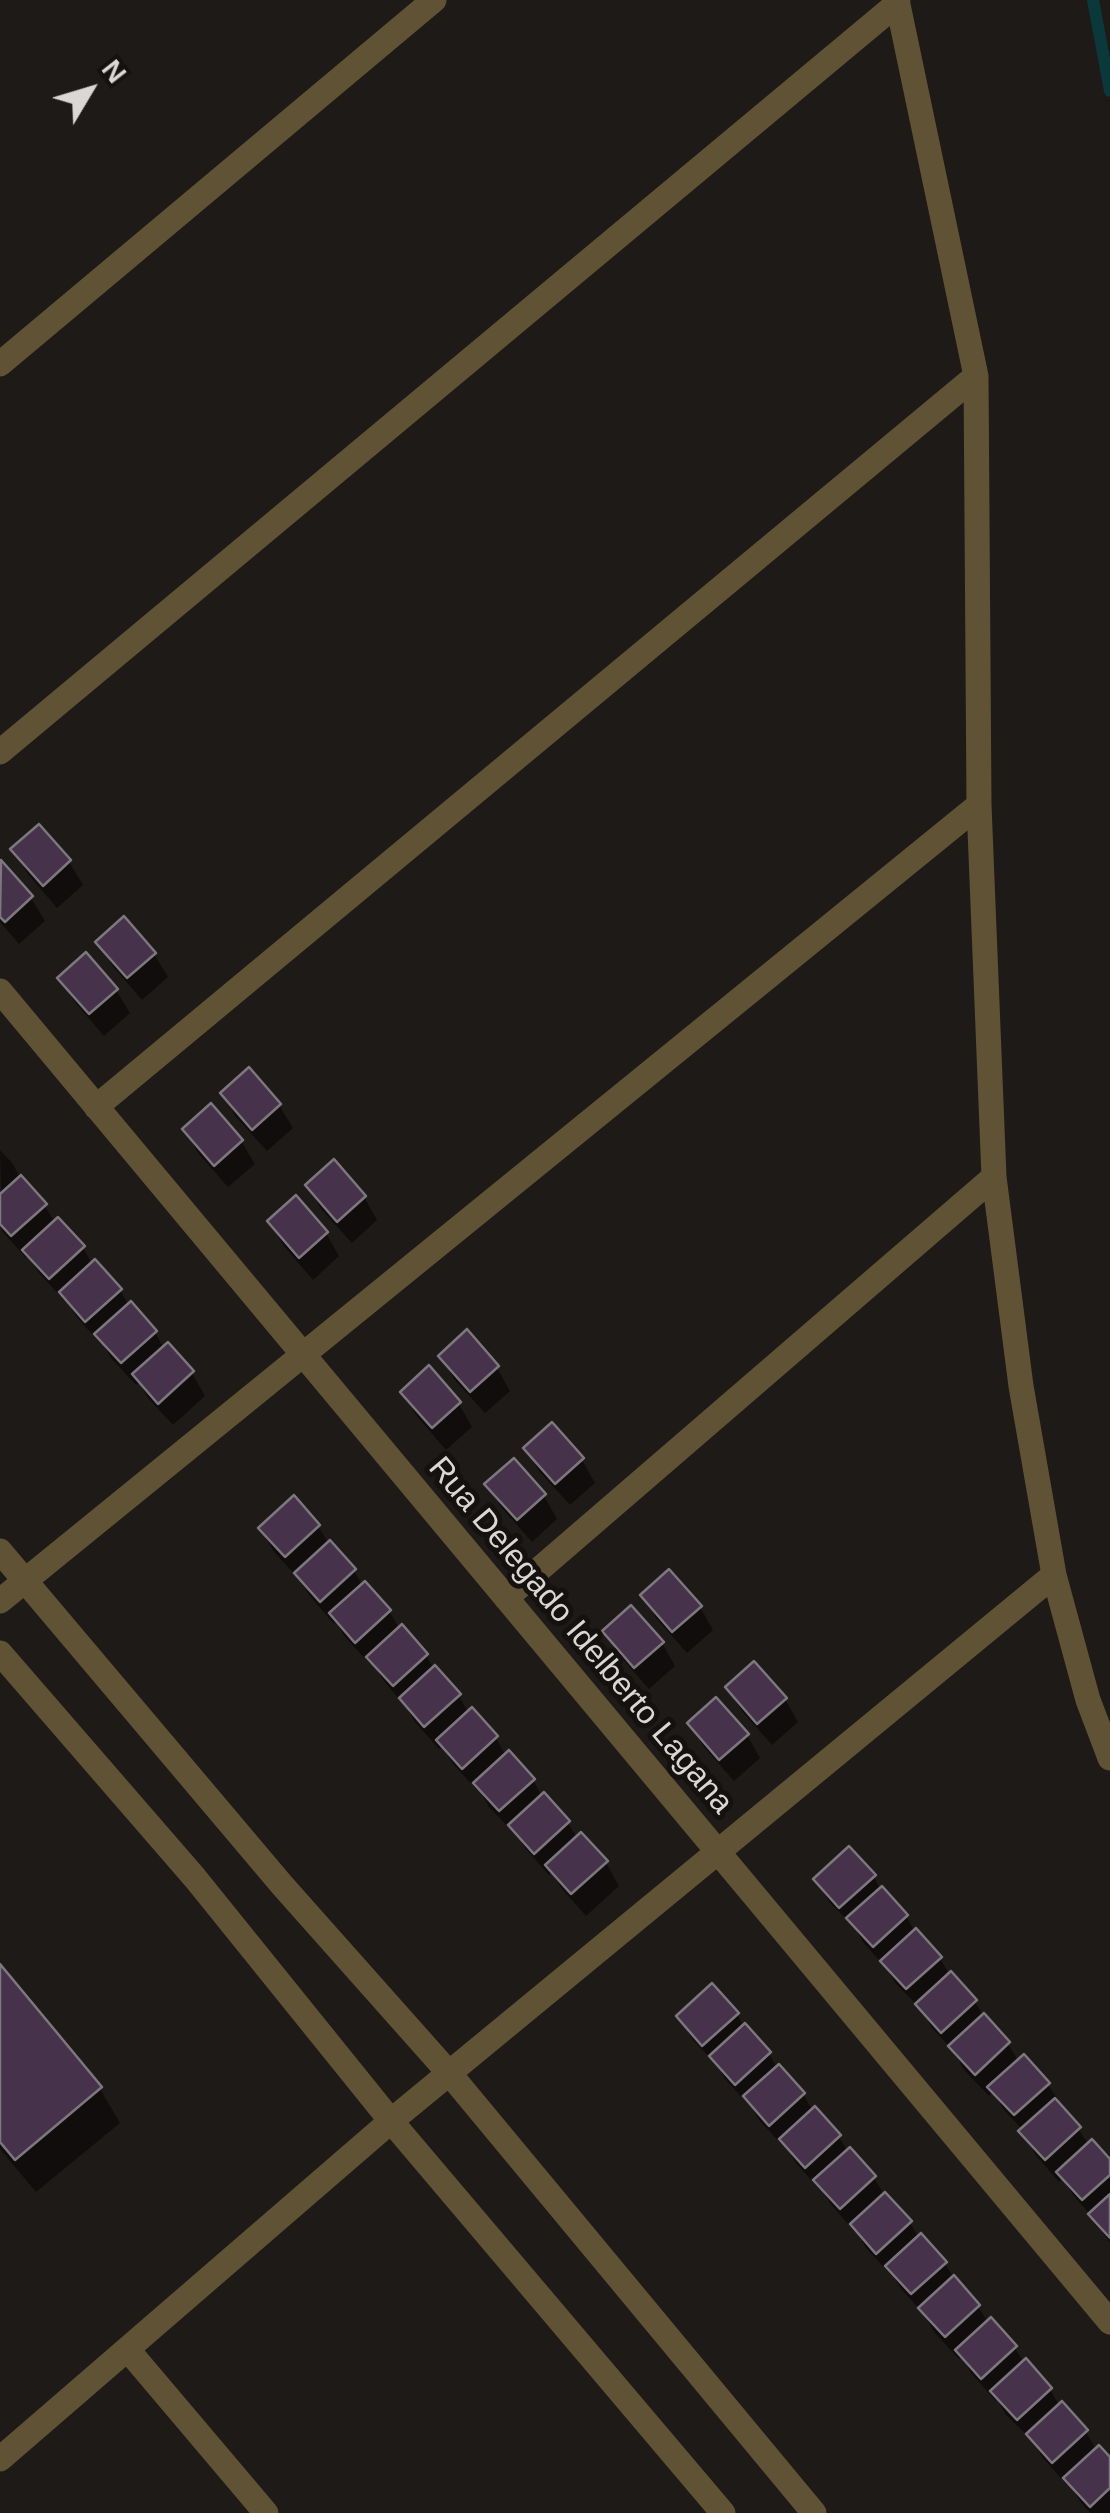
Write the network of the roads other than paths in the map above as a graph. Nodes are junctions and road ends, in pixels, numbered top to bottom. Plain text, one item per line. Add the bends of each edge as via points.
1 (434, 0) edge
2 (897, 2) edge
3 (0, 364) edge
4 (976, 376) junction
5 (0, 752) edge
6 (980, 805) junction
7 (0, 992) edge
8 (96, 1106) junction
9 (994, 1177) junction
10 (303, 1355) junction
11 (0, 1551) edge
12 (1054, 1575) junction
13 (25, 1581) junction
14 (506, 1598) junction
15 (0, 1601) edge
16 (0, 1654) edge
17 (1110, 1758) edge
18 (718, 1852) junction
19 (449, 2073) junction
20 (391, 2121) junction
21 (1110, 2322) edge
22 (128, 2350) junction
23 (0, 2459) edge
24 (266, 2513) edge
25 (723, 2513) edge
26 (814, 2513) edge

1 - 3 street
2 - 4 street
2 - 5 street
4 - 6 street
4 - 8 street
6 - 9 street
6 - 10 street
7 - 8 street, Rua Delegado Idelberto Lagana
8 - 10 street, Rua Delegado Idelberto Lagana
9 - 12 street
9 - 14 street
10 - 13 street
10 - 14 street, Rua Delegado Idelberto Lagana
11 - 13 street
12 - 17 street
12 - 18 street
13 - 15 street
13 - 19 street
14 - 18 street, Rua Delegado Idelberto Lagana
16 - 20 street via 196,1878
18 - 19 street
18 - 21 street, Rua Delegado Idelberto Lagana
19 - 20 street
19 - 26 street
20 - 22 street
20 - 25 street
22 - 23 street
22 - 24 street

